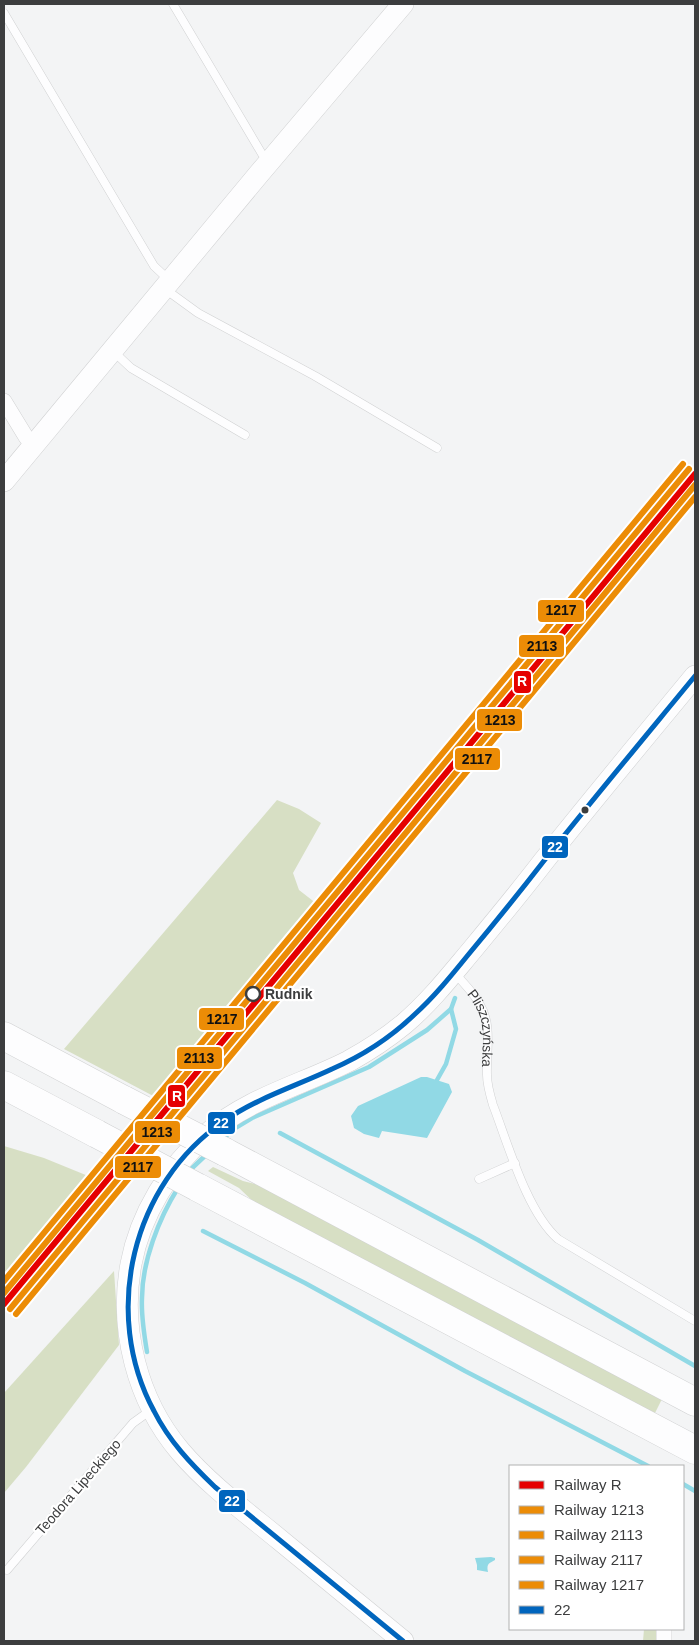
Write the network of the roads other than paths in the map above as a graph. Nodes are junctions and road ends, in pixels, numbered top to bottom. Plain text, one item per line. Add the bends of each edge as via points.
1 (173, 4) edge
2 (403, 4) edge
3 (4, 13) edge
4 (270, 161) junction
5 (166, 284) junction
6 (112, 350) junction
7 (4, 400) edge
8 (245, 435) dead end
9 (33, 445) junction
10 (438, 448) dead end
11 (4, 481) edge
12 (695, 676) edge
13 (454, 972) junction
14 (4, 1036) edge
15 (4, 1085) edge
16 (515, 1163) junction
17 (479, 1179) dead end
18 (695, 1320) edge
19 (695, 1404) edge
20 (152, 1408) junction
21 (651, 1426) junction
22 (695, 1445) edge
23 (695, 1450) edge
24 (7, 1570) dead end
25 (403, 1641) edge

1 - 4 lane via 262,154
2 - 4 street
3 - 5 lane
4 - 5 street
5 - 6 street
5 - 10 lane via 198,313
6 - 8 lane via 131,368
6 - 9 street
7 - 9 street
9 - 11 street
12 - 13 street
13 - 16 lane, Pliszczyńska via 479,1002 486,1022 489,1091
13 - 20 street via 418,1011 376,1045 266,1097 219,1124 182,1159 147,1214 132,1255 127,1294 134,1361
14 - 19 highway, bridge
15 - 21 highway, bridge
16 - 17 lane
16 - 18 lane, Pliszczyńska via 542,1221 558,1240
20 - 24 lane, Teodora Lipeckiego via 132,1424
20 - 25 street via 181,1452 211,1483
21 - 22 lane
21 - 23 highway

